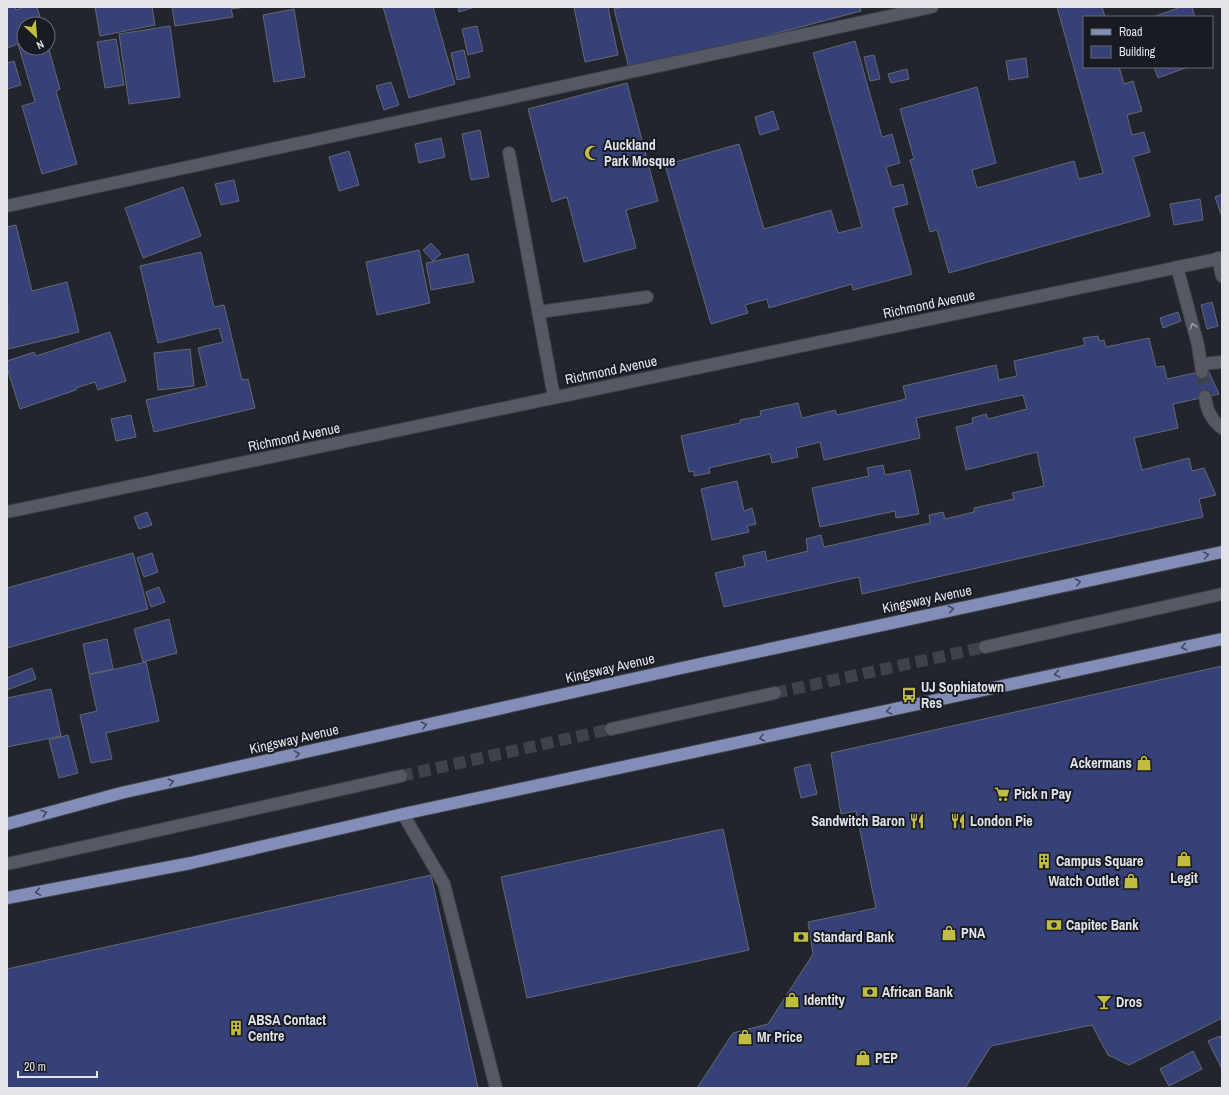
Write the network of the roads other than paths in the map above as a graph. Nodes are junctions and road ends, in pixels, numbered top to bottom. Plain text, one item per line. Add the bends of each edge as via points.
1 (932, 7) edge
2 (509, 153) dead end
3 (7, 206) edge
4 (1220, 258) edge
5 (1177, 267) junction
6 (1222, 276) edge
7 (647, 296) dead end
8 (539, 312) junction
9 (1222, 362) edge
10 (554, 397) junction
11 (1205, 397) tunnel mouth
12 (1222, 428) edge
13 (7, 512) edge
14 (1222, 552) edge
15 (1222, 594) edge
16 (1222, 639) edge
17 (985, 646) tunnel mouth
18 (775, 693) tunnel mouth
19 (611, 729) tunnel mouth
20 (401, 776) tunnel mouth
21 (403, 814) junction
22 (7, 824) edge
23 (7, 864) edge
24 (7, 898) edge
25 (496, 1088) edge

1 - 3 street
2 - 8 street
4 - 5 street, Richmond Avenue
4 - 6 street
9 -> 5 street via 1201,368 1198,345
5 - 10 street, Richmond Avenue
7 - 8 street
8 - 10 street
10 - 13 street, Richmond Avenue
11 - 12 street via 1207,409 1217,425
22 -> 14 main road, Kingsway Avenue via 121,793 685,667
15 - 17 street
16 -> 21 main road
18 - 19 street
20 - 23 street
21 -> 24 main road via 191,862
21 - 25 street via 446,889

